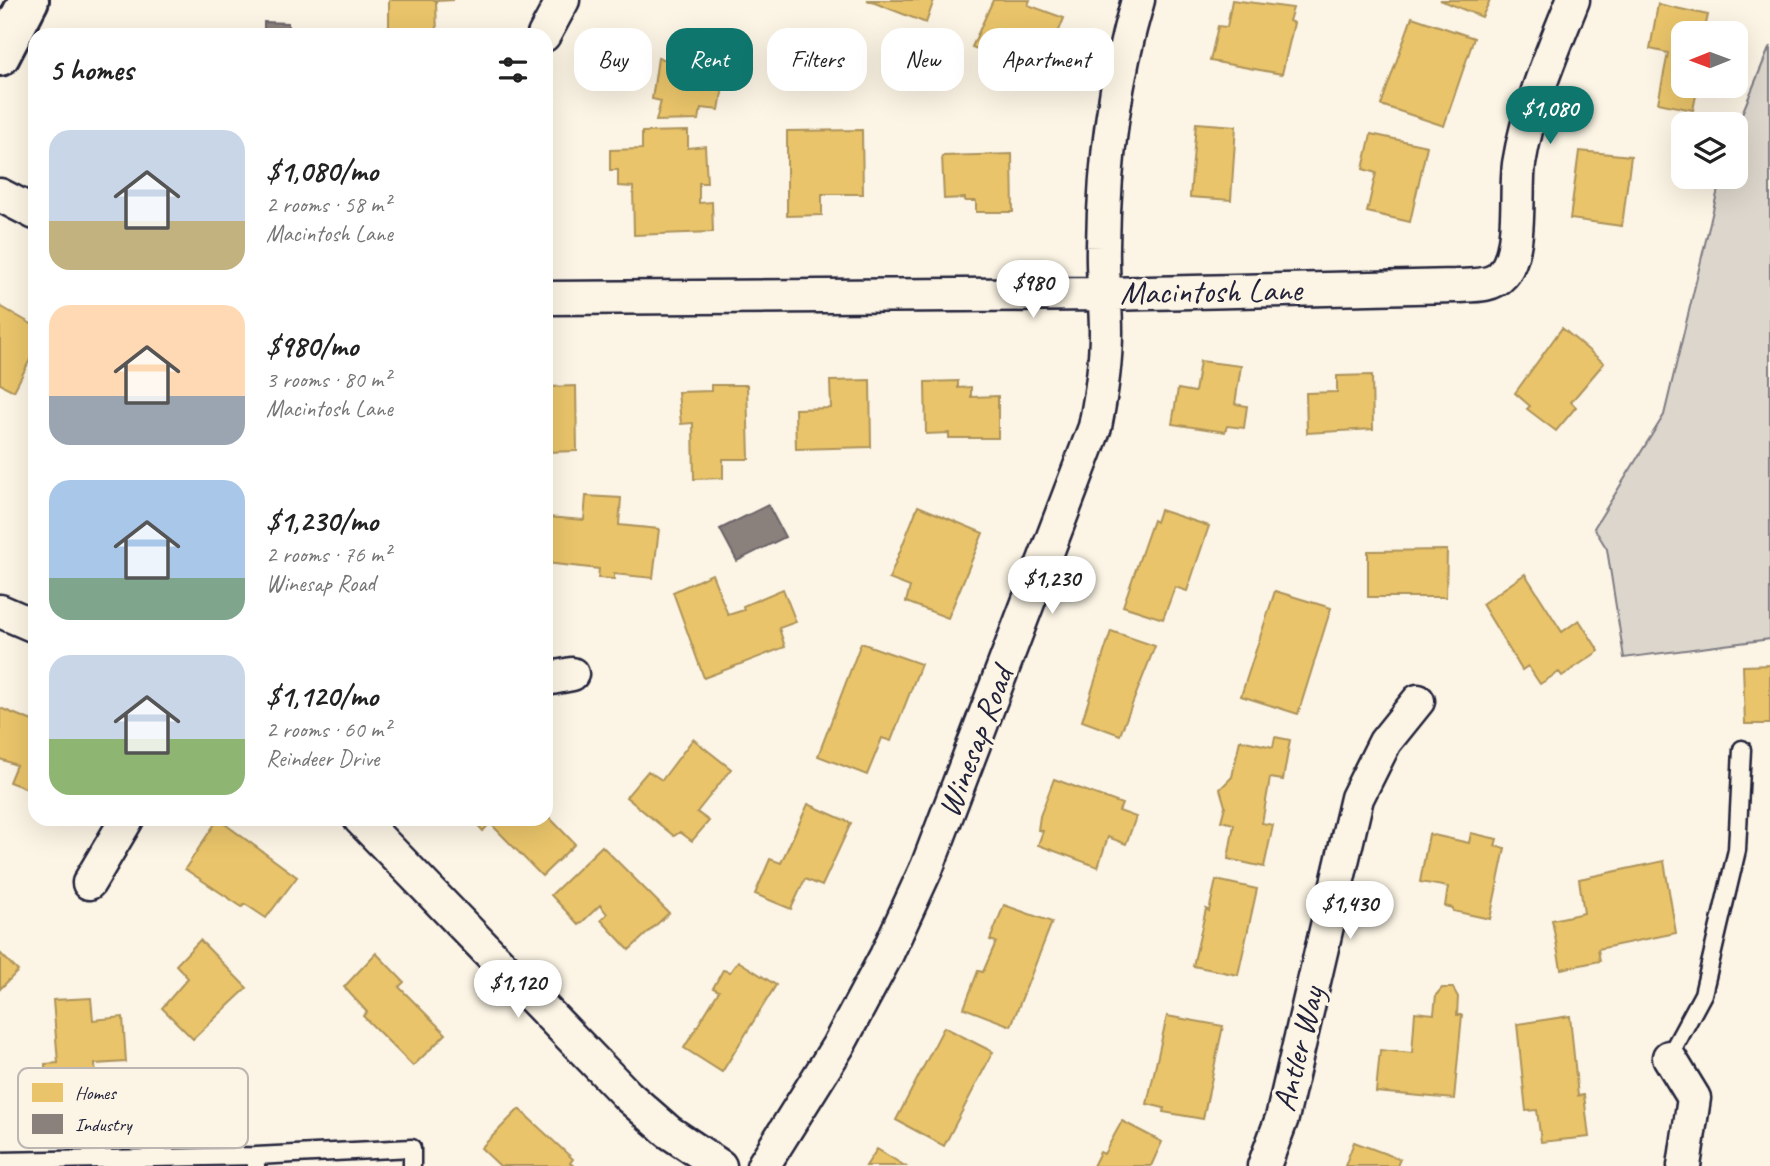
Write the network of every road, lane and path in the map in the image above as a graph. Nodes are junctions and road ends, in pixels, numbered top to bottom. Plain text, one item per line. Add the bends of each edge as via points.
1 (29, 0) edge
2 (563, 0) edge
3 (1138, 0) edge
4 (1573, 0) edge
5 (548, 28) edge
6 (0, 56) edge
7 (0, 195) edge
8 (28, 209) edge
9 (1105, 294) junction
10 (553, 298) edge
11 (0, 611) edge
12 (28, 623) edge
13 (1418, 701) dead end
14 (1742, 750) dead end
15 (123, 826) edge
16 (367, 826) edge
17 (89, 883) dead end
18 (1669, 1057) joint
19 (0, 1161) edge
20 (256, 1161) edge
21 (412, 1166) edge
22 (720, 1166) edge
23 (763, 1166) edge
24 (1264, 1166) edge
25 (1684, 1166) edge

1 - 6 main road
2 - 5 street
3 - 9 street, Winesap Road via 1112,110 1104,194
4 - 9 street, Macintosh Lane via 1530,115 1519,165 1509,262 1491,282
7 - 8 street
9 - 10 street, Macintosh Lane
9 - 23 street, Winesap Road via 1104,381 1095,427 927,867 838,1046
11 - 12 street
13 - 24 street, Antler Way via 1385,742 1357,798 1282,1118
14 - 18 lane via 1737,850 1703,993
15 - 17 street
16 - 22 street via 628,1096 669,1132
18 - 25 street via 1693,1098
19 - 20 lane
20 - 21 lane via 412,1148

